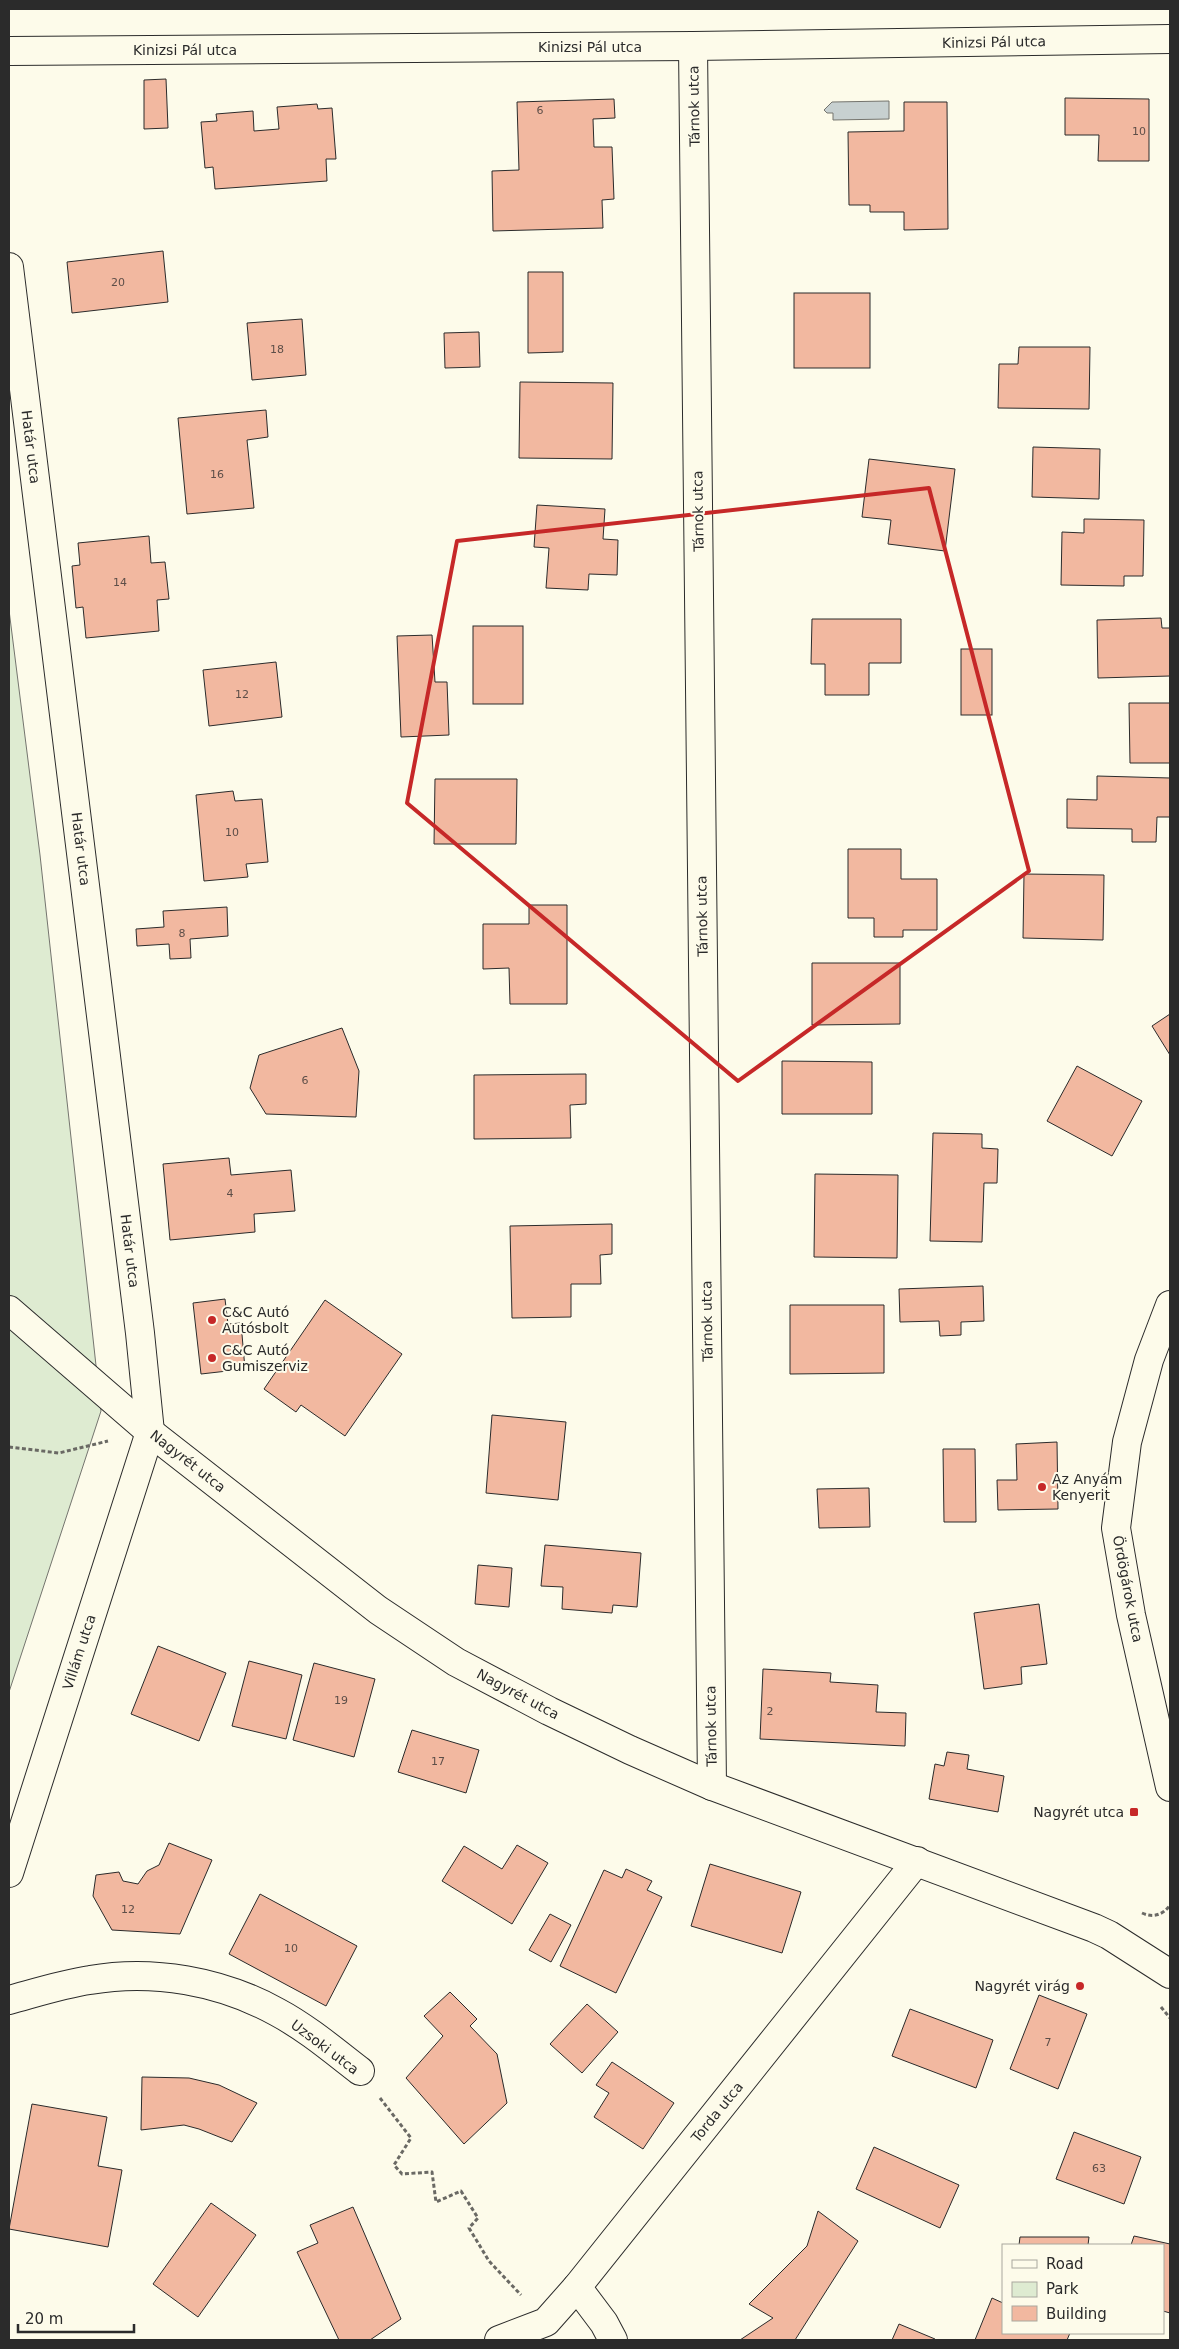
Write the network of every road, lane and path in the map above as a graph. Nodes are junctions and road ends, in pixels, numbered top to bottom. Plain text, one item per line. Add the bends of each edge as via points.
1 (1170, 39) edge
2 (693, 46) junction
3 (9, 51) edge
4 (9, 267) edge
5 (1170, 1305) edge
6 (9, 1310) edge
7 (150, 1432) junction
8 (9, 1447) edge
9 (712, 1786) junction
10 (1170, 1787) edge
11 (917, 1862) junction
12 (9, 1872) edge
13 (1169, 1955) edge
14 (9, 2000) edge
15 (360, 2071) joint
16 (577, 2287) junction
17 (546, 2322) junction
18 (499, 2340) edge
19 (613, 2340) edge

1 - 2 street, Kinizsi Pál utca
2 - 3 street, Kinizsi Pál utca
2 - 9 street, Tárnok utca
4 - 7 street, Határ utca
5 - 10 street, Ördögárok utca via 1149,1360 1127,1442 1116,1528 1131,1615
6 - 7 street, Nagyrét utca
7 - 8 path via 59,1452
7 - 9 street, Nagyrét utca via 419,1639 549,1711
7 - 12 street, Villám utca
9 - 11 street, Nagyrét utca
11 - 13 street, Nagyrét utca
11 - 16 street, Torda utca
14 - 15 street, Uzsoki utca via 90,1980 142,1976 188,1979 233,1993 276,2012
15 - 17 path, Uzsoki utca via 412,2138 394,2165 402,2174 432,2172 436,2202 461,2191 478,2218 469,2228 489,2261
16 - 17 street, Torda utca
16 - 19 street
17 - 18 street, Torda utca

